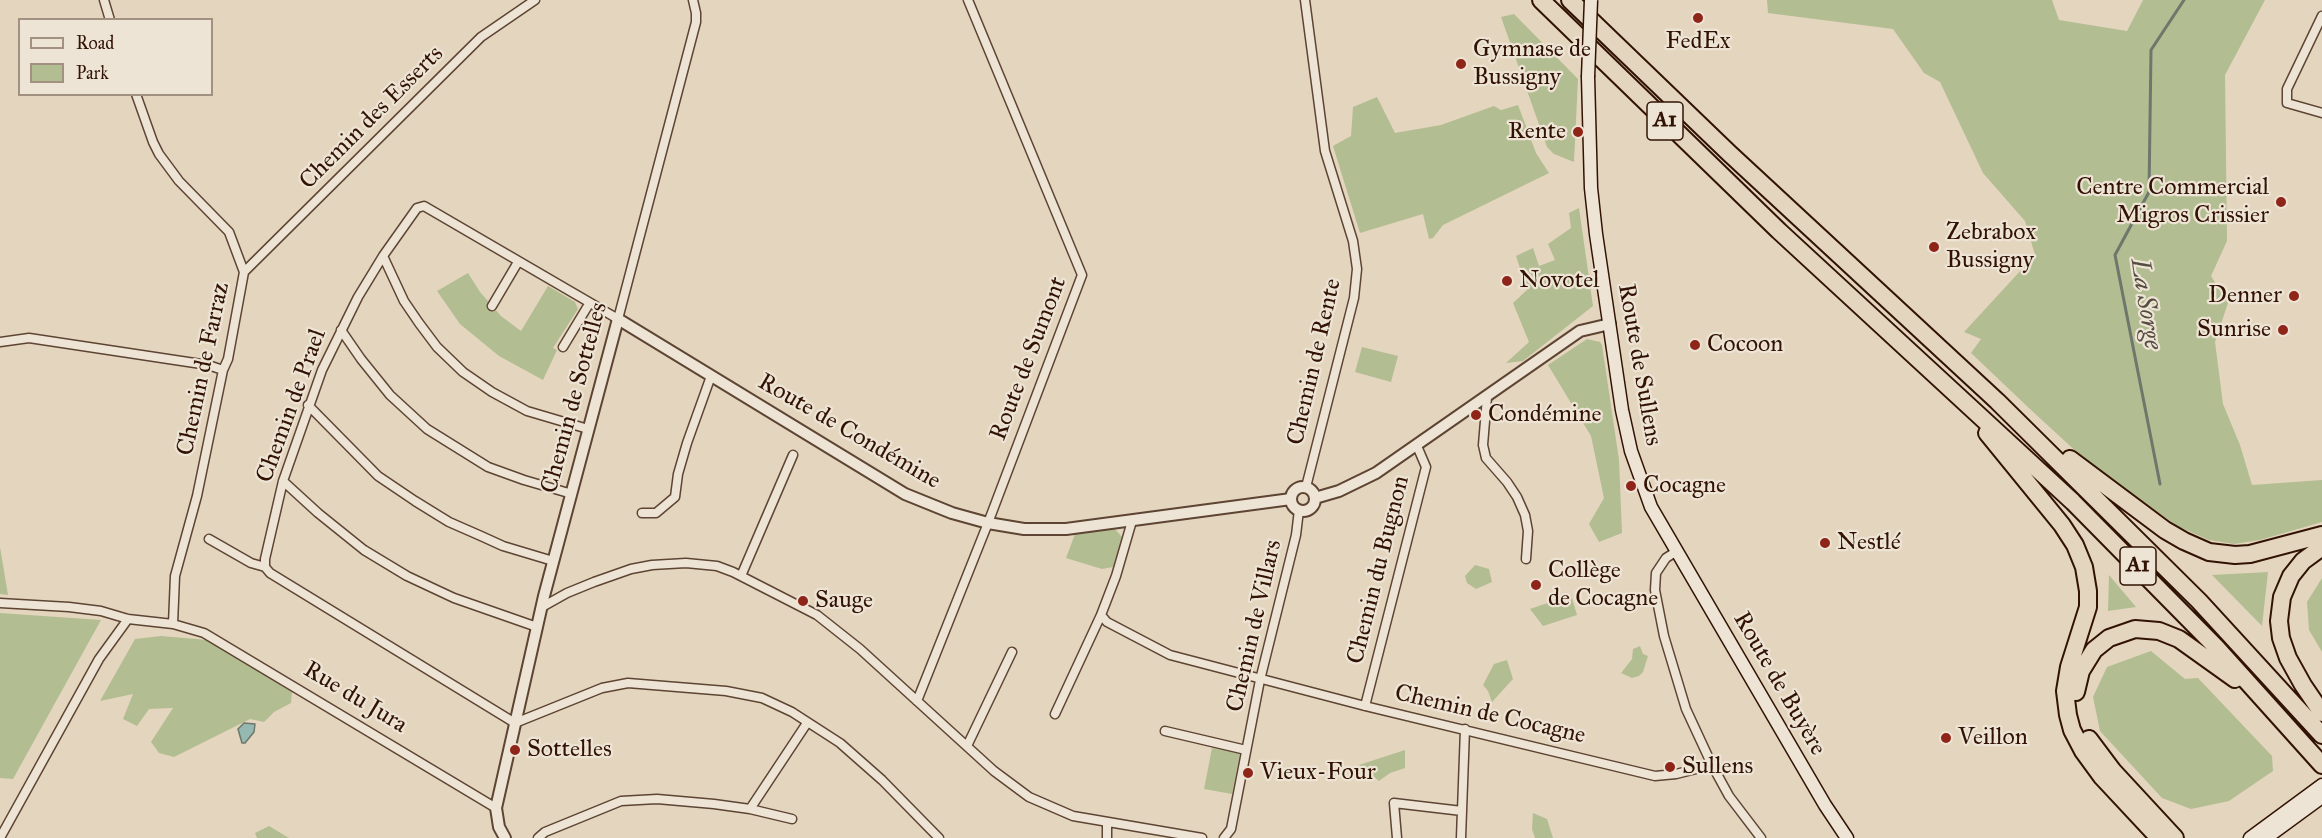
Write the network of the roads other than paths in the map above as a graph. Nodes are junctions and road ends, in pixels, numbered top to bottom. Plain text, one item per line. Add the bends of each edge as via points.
1 (104, 0) edge
2 (535, 0) edge
3 (693, 0) edge
4 (968, 0) edge
5 (1305, 0) edge
6 (1541, 0) edge
7 (1570, 0) edge
8 (1591, 0) edge
9 (2322, 16) edge
10 (109, 18) edge
11 (137, 96) edge
12 (2322, 113) edge
13 (383, 256) junction
14 (518, 262) junction
15 (244, 272) junction
16 (589, 304) junction
17 (492, 306) dead end
18 (618, 319) junction
19 (1610, 324) junction
20 (341, 330) junction
21 (0, 342) edge
22 (563, 347) dead end
23 (223, 370) junction
24 (711, 376) junction
25 (1942, 380) junction
26 (1487, 397) junction
27 (1997, 400) junction
28 (308, 405) junction
29 (588, 429) junction
30 (1417, 446) junction
31 (793, 455) dead end
32 (283, 481) junction
33 (1306, 487) junction
34 (572, 494) junction
35 (1315, 498) junction
36 (1292, 499) junction
37 (1299, 510) junction
38 (642, 513) dead end
39 (1132, 520) junction
40 (988, 523) junction
41 (2322, 535) edge
42 (209, 539) dead end
43 (2322, 547) edge
44 (1677, 551) junction
45 (1526, 559) dead end
46 (554, 561) junction
47 (265, 567) junction
48 (741, 576) junction
49 (0, 603) edge
50 (542, 607) junction
51 (1101, 615) junction
52 (128, 619) junction
53 (173, 624) junction
54 (537, 627) junction
55 (1012, 652) dead end
56 (1260, 680) junction
57 (917, 701) junction
58 (1365, 706) junction
59 (2272, 708) junction
60 (2322, 713) edge
61 (1055, 714) dead end
62 (515, 723) junction
63 (807, 723) junction
64 (1465, 729) junction
65 (1165, 731) dead end
66 (2322, 735) edge
67 (967, 746) junction
68 (1246, 750) junction
69 (1712, 765) junction
70 (2322, 765) edge
71 (2319, 793) edge
72 (496, 808) junction
73 (750, 809) junction
74 (1462, 811) junction
75 (792, 819) dead end
76 (1107, 823) junction
77 (0, 838) edge
78 (505, 838) edge
79 (538, 838) edge
80 (939, 838) edge
81 (1107, 838) edge
82 (1202, 838) edge
83 (1224, 838) edge
84 (1397, 838) edge
85 (1461, 838) edge
86 (1761, 838) edge
87 (1847, 838) edge
88 (2159, 838) edge
89 (2175, 838) edge
90 (2250, 838) edge
91 (2266, 838) edge

1 - 10 street
2 - 15 street, Chemin des Esserts via 481,37
3 - 18 street, Chemin de Sottelles via 696,22
4 - 40 street, Route de Sumont via 1082,275
5 - 33 street, Chemin de Rente via 1325,151 1353,241 1357,269 1354,298
6 - 25 highway, A1 via 1779,231
7 - 27 highway, A1
8 - 19 main road, Route de Sullens, bridge via 1588,77 1592,196
9 - 12 street via 2286,89 2287,103
11 - 15 street, Chemin de Farraz via 159,154 179,181 229,232
13 - 14 street, Chemin de Prael via 417,207 424,206
13 - 20 street, Chemin de Prael
13 - 29 street via 419,323 463,372 527,411
14 - 16 street
14 - 17 street
15 - 23 street, Chemin de Farraz
16 - 18 street
16 - 22 street
18 - 24 street, Route de Condémine
18 - 29 street, Chemin de Sottelles
19 - 26 street via 1580,331
19 - 44 main road, Route de Sullens via 1631,451 1652,507
20 - 28 street, Chemin de Prael
20 - 34 street via 390,395 427,429 488,467
21 - 23 street via 29,338
23 - 53 street, Chemin de Farraz via 197,496 175,576
24 - 38 street via 687,443 675,497 656,513
24 - 40 street, Route de Condémine via 905,494
25 - 59 highway, A1 via 2107,536
25 - 88 highway via 2053,512 2079,552 2089,599 2066,683 2070,722 2092,764
26 - 30 street
26 - 45 street via 1484,452 1517,497 1525,515
27 - 41 highway via 2135,509 2193,546 2223,555 2250,554
27 - 66 highway, A1 via 2184,585
28 - 32 street, Chemin de Prael
28 - 46 street via 378,476 415,501 488,539
29 - 34 street, Chemin de Sottelles
30 - 35 street via 1376,473
30 - 58 street, Chemin du Bugnon via 1426,467
31 - 48 street
32 - 47 street, Chemin de Prael
32 - 54 street via 364,550 407,576 454,598
33 - 35 street
33 - 36 street via 1294,491
34 - 46 street, Chemin de Sottelles
35 - 37 street via 1311,508
36 - 37 street
36 - 39 street, Route de Condémine
37 - 56 street, Chemin de Villars
39 - 40 street, Route de Condémine via 1066,529 1024,529
39 - 51 street
40 - 57 street, Route de Sumont
42 - 47 street
43 - 60 highway via 2291,576 2282,597 2279,621 2288,658
44 - 69 street via 1660,565 1655,590 1686,709
44 - 87 main road, Route de Buyère
46 - 50 street, Chemin de Sottelles
47 - 62 street
48 - 50 street via 717,566 655,564 594,582
48 - 57 street via 817,615
49 - 52 street, Rue du Jura via 80,608
50 - 54 street, Chemin de Sottelles
51 - 56 street, Chemin de Cocagne via 1107,622 1170,655
51 - 61 street
52 - 53 street, Rue du Jura
52 - 77 street via 99,659
53 - 72 street, Rue du Jura via 204,633
54 - 62 street, Chemin de Sottelles
55 - 67 street
56 - 58 street, Chemin de Cocagne
56 - 68 street, Chemin de Villars
57 - 67 street
58 - 64 street, Chemin de Cocagne
59 - 70 highway, A1
59 - 89 highway via 2193,647 2159,631 2135,629 2117,634 2101,643 2088,658 2076,691 2085,732 2113,771
62 - 63 street via 602,688 628,683 762,698
62 - 72 street, Chemin de Sottelles
63 - 73 street
63 - 80 street via 840,743
64 - 69 street, Chemin de Cocagne via 1655,776
64 - 74 street
65 - 68 street, Chemin de Villars
67 - 76 street via 1029,797 1073,816
68 - 83 street, Chemin de Villars via 1231,829
69 - 86 street via 1729,796
71 - 90 main road
71 - 91 main road
72 - 78 street
73 - 75 street
73 - 79 street via 657,799 621,801 544,832
74 - 84 street via 1394,803
74 - 85 street
76 - 81 street
76 - 82 street

